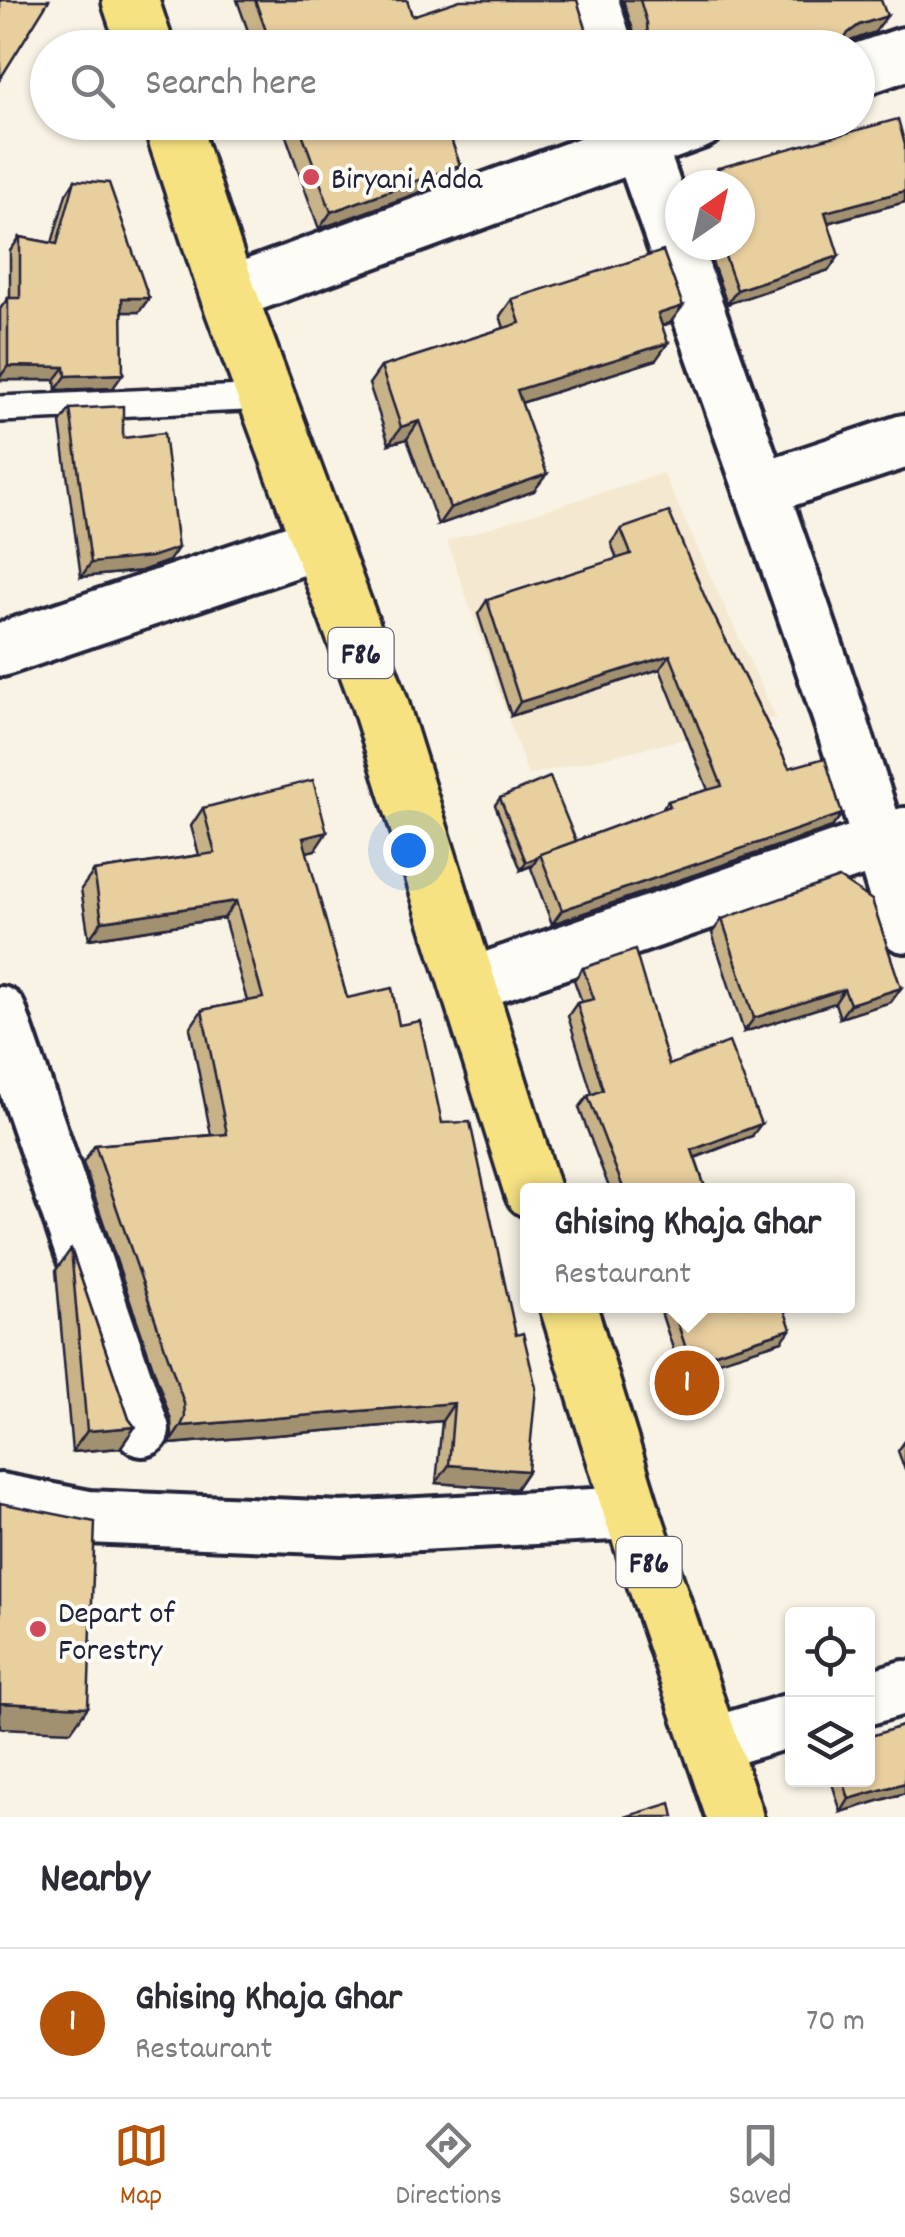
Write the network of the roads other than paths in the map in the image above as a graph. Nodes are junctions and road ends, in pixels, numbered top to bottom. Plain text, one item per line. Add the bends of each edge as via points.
1 (130, 0) edge
2 (590, 0) edge
3 (140, 30) edge
4 (601, 30) edge
5 (905, 54) edge
6 (875, 64) edge
7 (177, 140) edge
8 (616, 140) edge
9 (639, 140) edge
10 (228, 294) junction
11 (267, 397) junction
12 (0, 409) edge
13 (905, 441) edge
14 (760, 489) junction
15 (320, 542) junction
16 (0, 650) edge
17 (893, 838) edge
18 (905, 926) edge
19 (469, 984) junction
20 (0, 1013) edge
21 (530, 1183) edge
22 (570, 1313) edge
23 (143, 1430) dead end
24 (0, 1500) edge
25 (632, 1514) junction
26 (905, 1687) edge
27 (871, 1697) edge
28 (785, 1722) edge
29 (712, 1744) junction
30 (735, 1817) edge

1 - 3 main road
2 - 4 street
5 - 6 street
7 - 10 main road, F86
8 - 10 street
9 - 14 street
10 - 11 main road, F86
11 - 12 lane
11 - 15 main road, F86
13 - 14 street
14 - 17 street
15 - 16 street
15 - 19 main road, F86 via 379,701
17 - 18 street
17 - 19 street
19 - 21 main road, F86
20 - 23 street
22 - 25 main road, F86
24 - 25 street via 88,1517 342,1528
25 - 29 main road, F86
26 - 27 street
28 - 29 street
29 - 30 main road, F86

